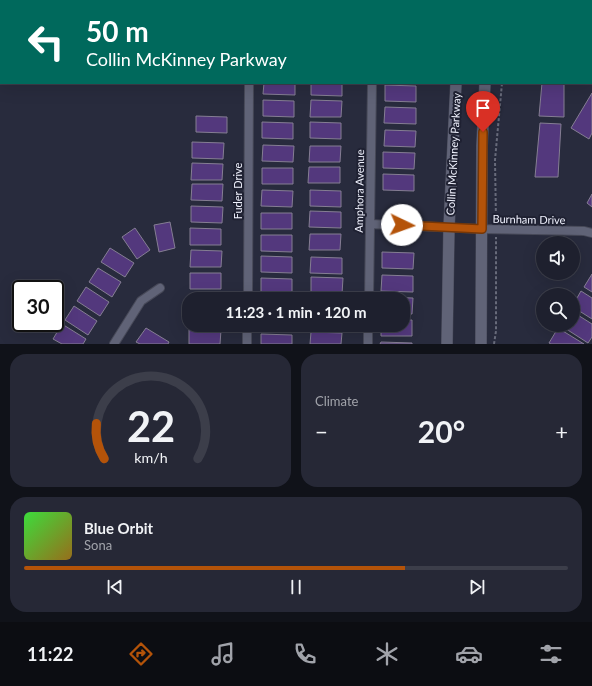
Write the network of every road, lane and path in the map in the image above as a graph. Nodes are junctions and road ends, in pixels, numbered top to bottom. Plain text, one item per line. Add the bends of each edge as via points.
1 (249, 84) edge
2 (372, 84) edge
3 (456, 84) edge
4 (485, 84) edge
5 (502, 84) edge
6 (370, 224) junction
7 (449, 228) junction
8 (482, 229) junction
9 (496, 229) junction
10 (592, 234) edge
11 (160, 288) dead end
12 (248, 292) edge
13 (369, 292) edge
14 (248, 332) edge
15 (368, 332) edge
16 (114, 344) edge
17 (247, 344) edge
18 (368, 344) edge
19 (447, 344) edge
20 (481, 344) edge
21 (494, 344) edge

1 - 12 street, Fuder Drive
2 - 6 street, Amphora Avenue
3 - 7 street, Collin McKinney Parkway
4 - 8 street
5 - 9 path via 495,160
6 - 7 street, Burnham Drive
6 - 13 street, Amphora Avenue
7 - 8 street, Burnham Drive
7 - 19 street, Collin McKinney Parkway
8 - 9 street, Burnham Drive
8 - 20 street
9 - 10 street, Burnham Drive via 584,231
9 - 21 path
11 - 16 street via 141,301
14 - 17 street
15 - 18 street

